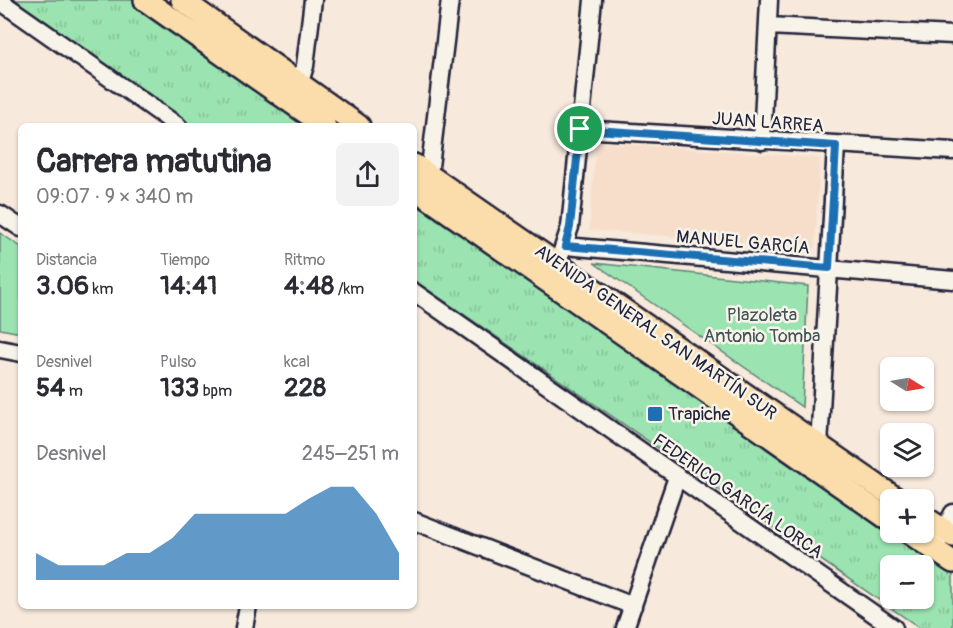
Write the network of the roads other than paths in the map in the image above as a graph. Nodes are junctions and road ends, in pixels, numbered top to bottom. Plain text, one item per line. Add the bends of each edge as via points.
1 (145, 0) edge
2 (182, 0) edge
3 (313, 0) edge
4 (450, 0) edge
5 (593, 0) edge
6 (769, 0) edge
7 (5, 5) edge
8 (167, 6) edge
9 (0, 23) edge
10 (768, 26) junction
11 (953, 35) edge
12 (301, 84) junction
13 (292, 104) junction
14 (159, 120) edge
15 (320, 123) edge
16 (354, 123) edge
17 (580, 129) junction
18 (762, 141) junction
19 (836, 146) junction
20 (953, 151) edge
21 (419, 176) edge
22 (0, 214) edge
23 (18, 226) edge
24 (555, 263) junction
25 (829, 268) junction
26 (953, 280) edge
27 (417, 294) edge
28 (0, 349) edge
29 (18, 352) edge
30 (814, 455) junction
31 (677, 477) junction
32 (880, 490) edge
33 (880, 512) edge
34 (934, 521) edge
35 (417, 522) edge
36 (950, 527) edge
37 (924, 543) edge
38 (934, 550) junction
39 (953, 562) edge
40 (633, 606) junction
41 (247, 609) edge
42 (244, 628) edge
43 (625, 628) edge
44 (894, 628) edge

1 - 8 main road
2 - 12 main road
3 - 12 street
4 - 21 street
5 - 17 street
6 - 10 street
7 - 9 street
7 - 14 street
8 - 13 main road
10 - 11 street
10 - 18 street
12 - 13 street
12 - 16 main road
13 - 15 main road
17 - 18 street, JUAN LARREA
17 - 24 street via 570,227
18 - 19 street, JUAN LARREA
19 - 20 street, JUAN LARREA
19 - 25 street
21 - 24 main road, AVENIDA GENERAL SAN MARTÍN SUR
22 - 23 street
24 - 25 street, MANUEL GARCÍA
24 - 30 main road, AVENIDA GENERAL SAN MARTÍN SUR
25 - 26 street, MANUEL GARCÍA
25 - 30 street
27 - 31 street, FEDERICO GARCÍA LORCA
28 - 29 street
30 - 32 main road, AVENIDA GENERAL SAN MARTÍN SUR
30 - 33 main road, AVENIDA GENERAL SAN MARTÍN SUR
31 - 40 street
31 - 44 street, FEDERICO GARCÍA LORCA
34 - 36 main road
35 - 40 street
36 - 38 street
37 - 38 main road
38 - 39 main road
40 - 43 street
41 - 42 street

